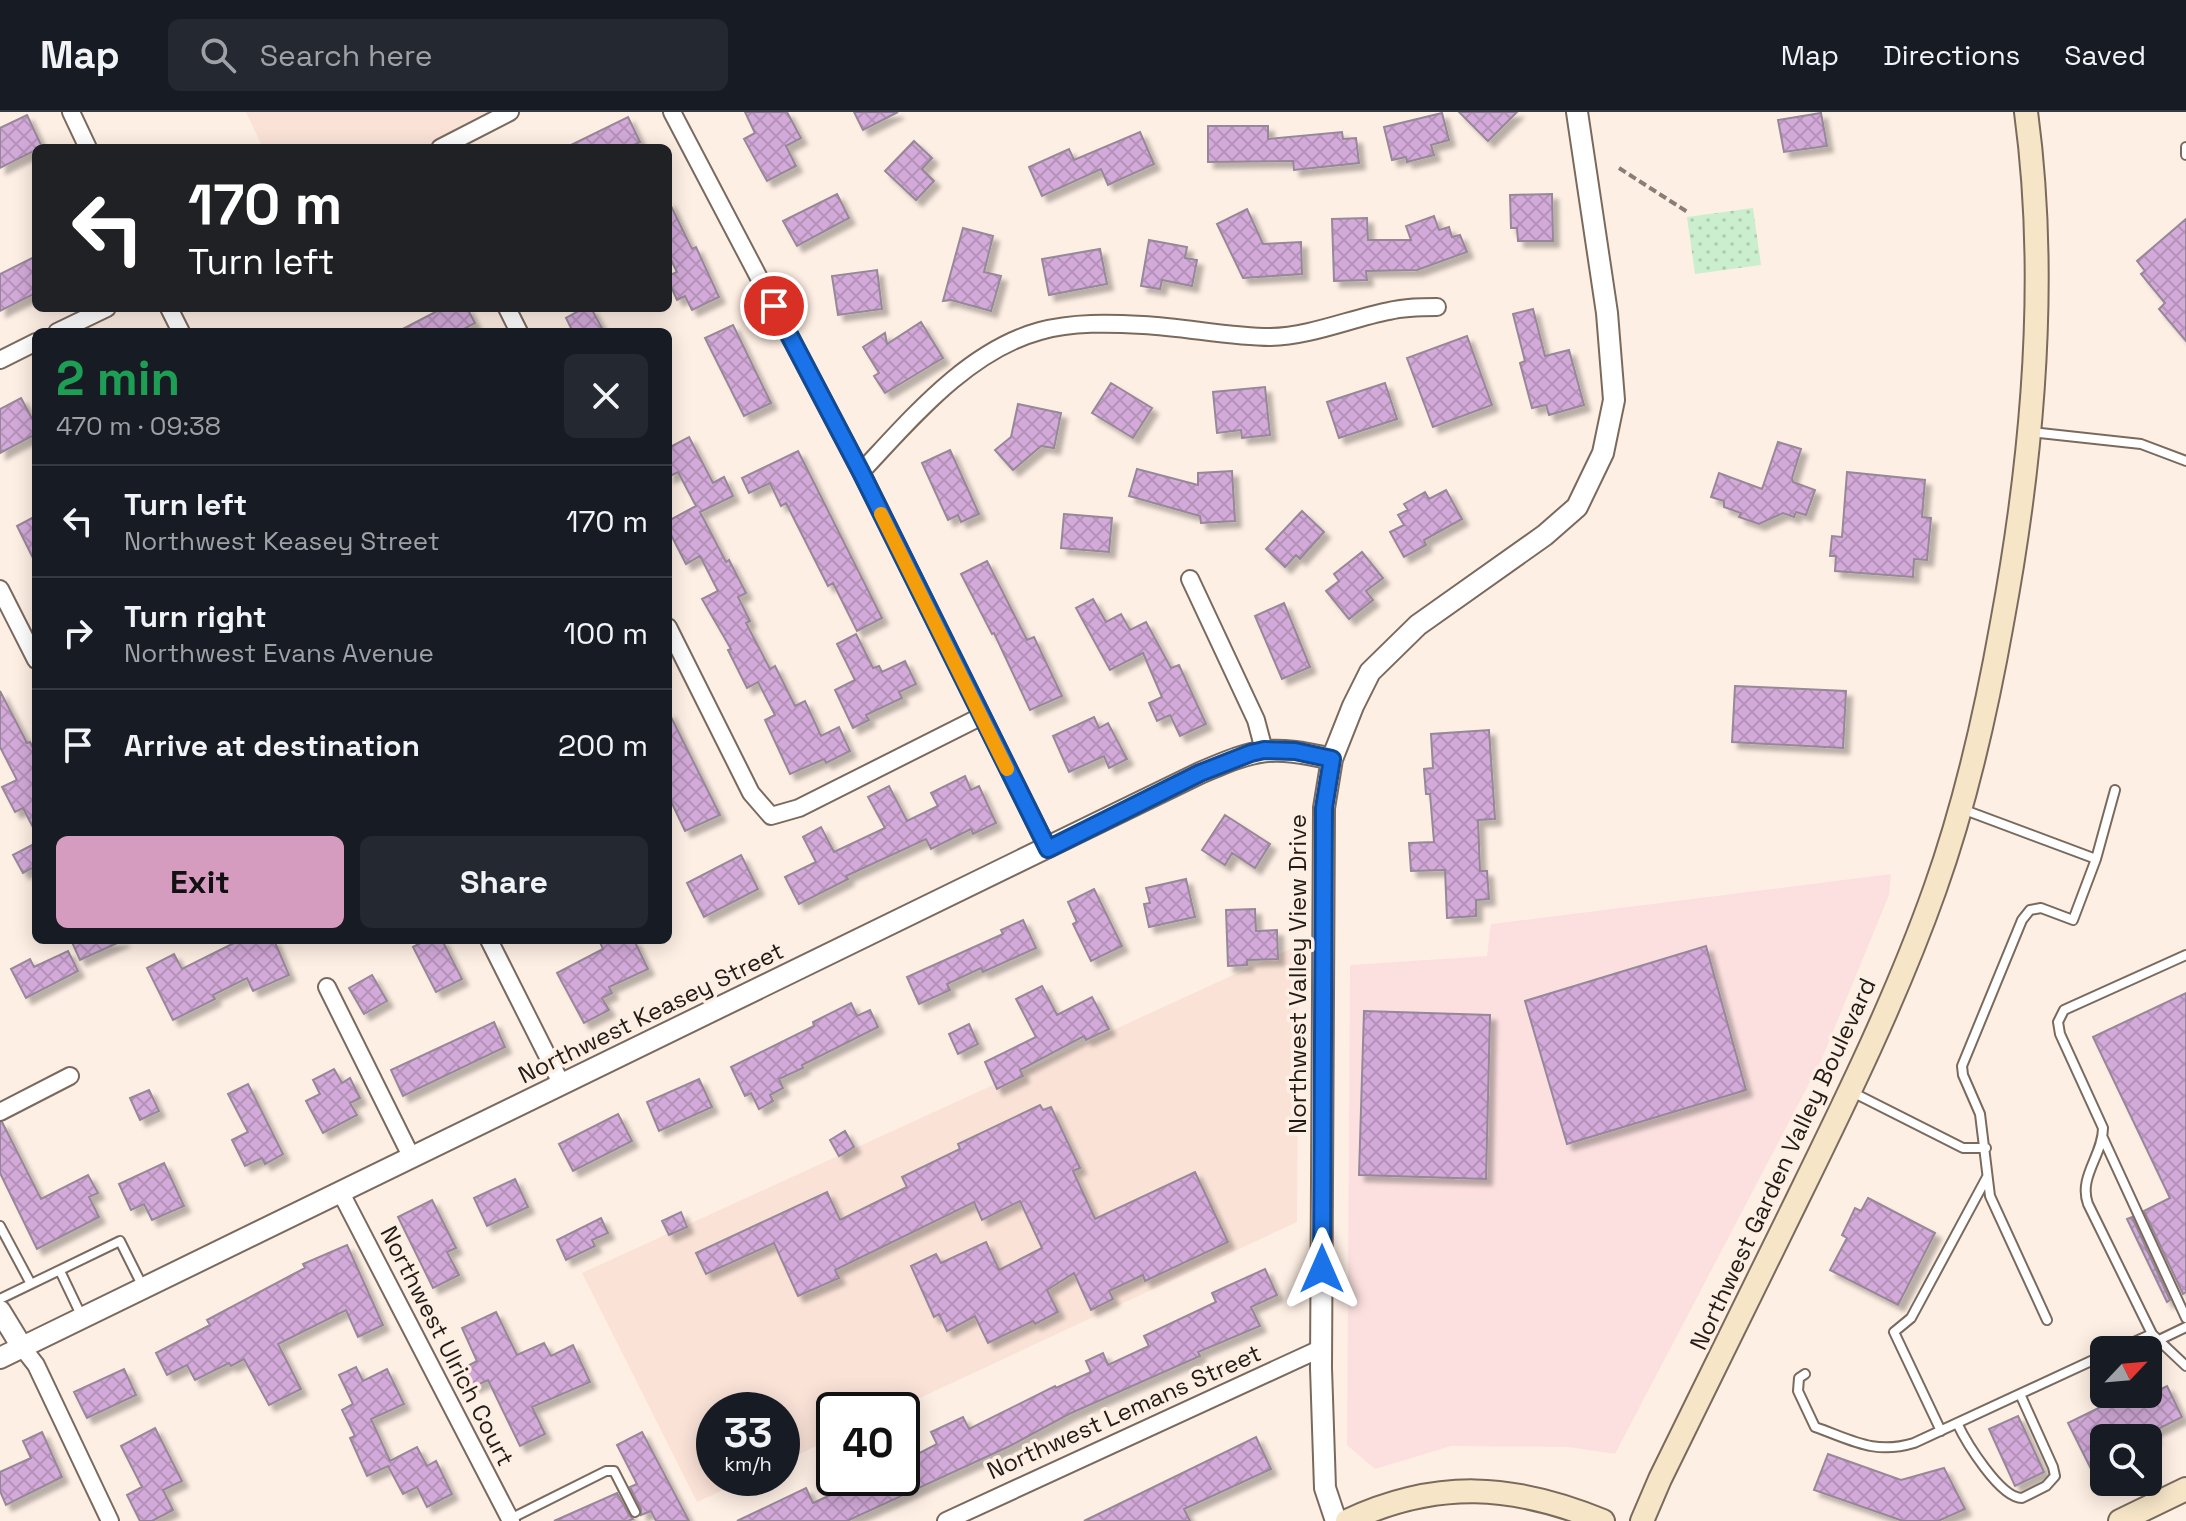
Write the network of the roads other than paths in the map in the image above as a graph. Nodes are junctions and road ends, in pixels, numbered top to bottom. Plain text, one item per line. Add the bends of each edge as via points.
1 (71, 112) edge
2 (510, 112) edge
3 (672, 112) edge
4 (1577, 112) edge
5 (2026, 112) edge
6 (86, 144) edge
7 (448, 144) edge
8 (2186, 147) edge
9 (2186, 155) edge
10 (1437, 307) dead end
11 (99, 312) edge
12 (65, 328) edge
13 (32, 344) edge
14 (0, 360) edge
15 (2030, 432) junction
16 (2186, 461) edge
17 (861, 472) junction
18 (1190, 579) dead end
19 (0, 589) edge
20 (672, 635) edge
21 (32, 652) edge
22 (980, 717) junction
23 (1264, 750) junction
24 (1332, 759) junction
25 (2115, 790) dead end
26 (1961, 808) junction
27 (1048, 849) junction
28 (2096, 859) junction
29 (491, 944) edge
30 (2186, 955) edge
31 (327, 987) dead end
32 (70, 1076) dead end
33 (562, 1085) junction
34 (1851, 1091) junction
35 (0, 1112) edge
36 (2103, 1138) junction
37 (1986, 1148) junction
38 (412, 1158) junction
39 (1987, 1177) junction
40 (341, 1193) junction
41 (0, 1226) edge
42 (60, 1271) junction
43 (31, 1284) junction
44 (143, 1288) junction
45 (0, 1299) edge
46 (0, 1311) edge
47 (82, 1317) junction
48 (2186, 1318) edge
49 (2047, 1320) dead end
50 (2186, 1327) edge
51 (2155, 1336) edge
52 (2158, 1336) edge
53 (2162, 1344) edge
54 (22, 1347) junction
55 (1322, 1348) junction
56 (0, 1358) edge
57 (2090, 1362) edge
58 (2186, 1366) edge
59 (1805, 1374) dead end
60 (2020, 1394) junction
61 (1957, 1423) junction
62 (1941, 1431) junction
63 (2186, 1489) edge
64 (635, 1512) dead end
65 (510, 1520) edge
66 (110, 1521) edge
67 (946, 1521) edge
68 (1336, 1521) edge
69 (1347, 1521) edge
70 (1603, 1521) edge
71 (1642, 1521) edge
72 (2120, 1521) edge

1 - 6 street
2 - 7 street
3 - 17 street
4 - 24 street, Northwest Valley View Drive via 1607,313 1614,400 1603,453 1577,507 1418,625 1370,672
5 - 15 main road, Northwest Garden Valley Boulevard via 2036,332
8 - 9 lane
10 - 17 street via 1387,311 1268,337 1141,325 1039,331 976,364 919,412
11 - 12 street
13 - 14 street
15 - 16 lane via 2141,444
15 - 26 main road, Northwest Garden Valley Boulevard via 1989,696
17 - 22 street
18 - 23 street via 1256,720
19 - 21 street
20 - 22 street via 751,793 771,816 799,808
22 - 27 street
23 - 24 street, Northwest Keasey Street
23 - 27 street, Northwest Keasey Street via 1200,773
24 - 55 street, Northwest Valley View Drive via 1324,808
25 - 28 lane
26 - 28 lane
26 - 34 main road, Northwest Garden Valley Boulevard via 1935,890
27 - 33 street, Northwest Keasey Street
28 - 37 lane via 2073,920 2041,908 2030,910 2022,920 1977,1025 1962,1066
29 - 33 street
30 - 36 lane via 2064,1010 2058,1022
31 - 38 street
32 - 35 street
33 - 38 street, Northwest Keasey Street
34 - 37 lane via 1963,1148
34 - 71 main road, Northwest Garden Valley Boulevard
36 - 48 lane
36 - 51 lane via 2084,1194
37 - 39 lane
38 - 40 street, Northwest Keasey Street
39 - 49 lane via 2001,1225
39 - 62 lane via 1911,1318 1894,1332
40 - 44 street, Northwest Keasey Street
40 - 65 street, Northwest Ulrich Court
41 - 43 lane
42 - 43 lane
42 - 44 lane via 120,1241
42 - 47 lane
43 - 45 lane
44 - 47 street, Northwest Keasey Street
46 - 54 street
47 - 54 street, Northwest Keasey Street
50 - 52 lane
53 - 58 lane
54 - 56 street, Northwest Keasey Street
54 - 66 street via 36,1365
55 - 67 street, Northwest Lemans Street
55 - 68 street, Northwest Valley View Drive via 1325,1488
57 - 60 lane
59 - 62 lane via 1799,1378 1798,1391 1815,1427 1879,1450 1897,1449
60 - 61 lane
60 - 61 lane via 2055,1476 2022,1498 2008,1494 1967,1444
61 - 62 lane
63 - 72 main road
64 - 65 lane via 614,1471 606,1471
69 - 70 main road via 1395,1503 1463,1490 1544,1499

